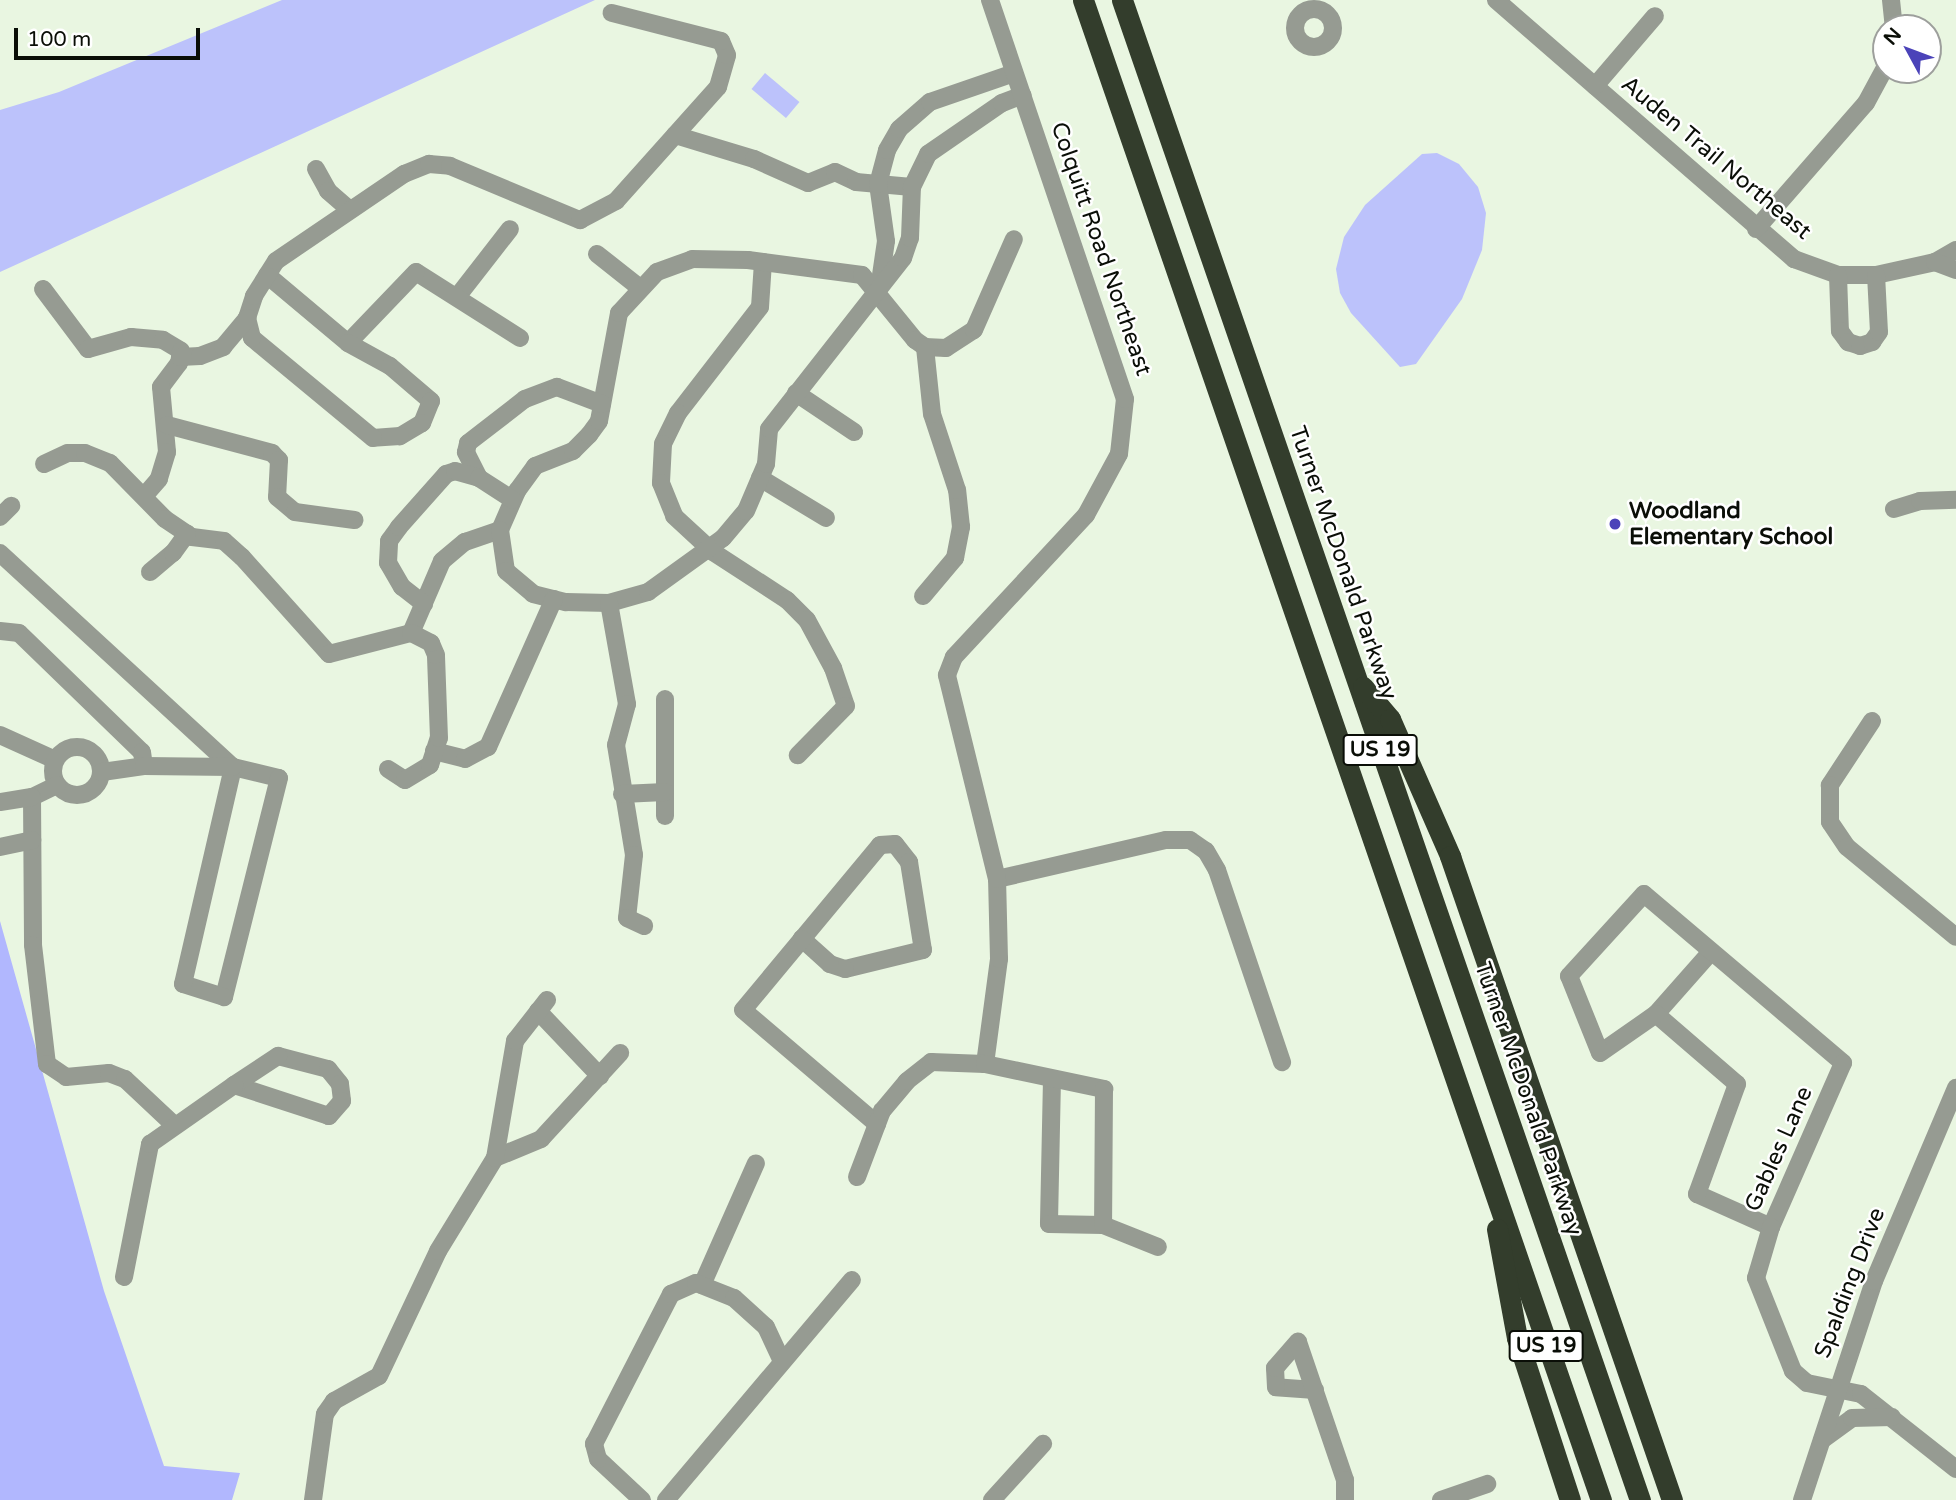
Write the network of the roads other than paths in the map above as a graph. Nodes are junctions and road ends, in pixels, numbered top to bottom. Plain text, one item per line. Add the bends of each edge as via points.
1 (990, 0) edge
2 (1083, 0) edge
3 (1122, 0) edge
4 (1496, 0) edge
5 (612, 13) dead end
6 (1654, 16) dead end
7 (1014, 73) junction
8 (1876, 84) edge
9 (1595, 86) junction
10 (1024, 95) junction
11 (676, 135) junction
12 (316, 170) dead end
13 (878, 184) junction
14 (912, 187) junction
15 (350, 210) junction
16 (510, 229) dead end
17 (1756, 229) junction
18 (1014, 239) dead end
19 (1956, 250) edge
20 (597, 254) dead end
21 (763, 262) junction
22 (1935, 262) junction
23 (1956, 270) edge
24 (267, 275) junction
25 (1838, 275) junction
26 (1876, 275) junction
27 (878, 286) junction
28 (640, 288) junction
29 (43, 289) dead end
30 (457, 297) junction
31 (247, 318) junction
32 (520, 338) dead end
33 (348, 343) junction
34 (925, 347) junction
35 (180, 357) junction
36 (796, 393) junction
37 (602, 404) junction
38 (167, 425) junction
39 (854, 432) dead end
40 (44, 464) dead end
41 (479, 478) junction
42 (760, 478) junction
43 (144, 496) junction
44 (513, 500) junction
45 (1956, 500) edge
46 (1894, 509) dead end
47 (826, 518) dead end
48 (354, 520) dead end
49 (500, 530) junction
50 (187, 534) junction
51 (708, 548) junction
52 (0, 553) edge
53 (150, 572) dead end
54 (923, 596) dead end
55 (554, 599) junction
56 (609, 603) junction
57 (424, 604) junction
58 (0, 631) edge
59 (411, 633) junction
60 (1354, 676) junction
61 (665, 699) dead end
62 (1872, 721) dead end
63 (0, 735) edge
64 (434, 751) junction
65 (798, 755) dead end
66 (55, 760) junction
67 (144, 766) junction
68 (233, 767) junction
69 (388, 769) dead end
70 (102, 772) junction
71 (57, 785) junction
72 (665, 792) junction
73 (622, 794) junction
74 (32, 797) junction
75 (0, 802) edge
76 (665, 816) dead end
77 (32, 840) junction
78 (0, 847) edge
79 (997, 879) junction
80 (644, 926) dead end
81 (1956, 937) edge
82 (802, 939) junction
83 (1710, 953) junction
84 (1656, 1014) junction
85 (620, 1053) dead end
86 (1282, 1062) dead end
87 (985, 1064) junction
88 (600, 1076) junction
89 (1052, 1079) junction
90 (233, 1085) junction
91 (1956, 1088) edge
92 (173, 1124) junction
93 (877, 1124) junction
94 (495, 1158) junction
95 (756, 1163) dead end
96 (857, 1177) dead end
97 (1493, 1192) junction
98 (1764, 1223) junction
99 (1103, 1225) junction
100 (1158, 1247) dead end
101 (124, 1277) dead end
102 (852, 1280) dead end
103 (702, 1285) junction
104 (782, 1362) junction
105 (1837, 1388) junction
106 (1315, 1390) dead end
107 (1892, 1417) junction
108 (1820, 1443) junction
109 (1043, 1444) dead end
110 (1956, 1469) edge
111 (1487, 1484) dead end
112 (1447, 1499) edge
113 (313, 1500) edge
114 (642, 1500) edge
115 (666, 1500) edge
116 (992, 1500) edge
117 (1346, 1500) edge
118 (1570, 1500) edge
119 (1601, 1500) edge
120 (1640, 1500) edge
121 (1672, 1500) edge
122 (1802, 1500) edge

1 - 7 street, Colquitt Road Northeast
2 - 97 highway, US 19
3 - 60 highway, Turner McDonald Parkway / US 19
4 - 9 street, Auden Trail Northeast
5 - 11 street via 723,43 724,78
6 - 9 street
7 - 10 street, Colquitt Road Northeast
7 - 13 street via 945,95 913,114 887,150
8 - 17 street via 1866,103
9 - 17 street, Auden Trail Northeast
10 - 14 street via 1002,103 938,144 920,166
10 - 79 street, Colquitt Road Northeast via 1120,373 1125,427 1110,474 1086,515 954,657 947,675
11 - 13 street via 754,159 808,184 835,172 856,182
11 - 15 street via 616,201 580,220 450,166 429,164 404,174
12 - 15 street via 328,191
13 - 14 street
13 - 27 street via 886,241
14 - 27 street via 906,248 891,275
15 - 24 street via 276,261
16 - 30 street
17 - 25 street, Auden Trail Northeast via 1794,259
18 - 34 street via 974,330 956,345
19 - 22 street, Auden Trail Northeast
20 - 28 street
21 - 27 street via 862,275
21 - 28 street via 692,259 657,272
21 - 51 street via 760,307 678,413 663,444 661,483 674,516
22 - 23 street
22 - 26 street, Auden Trail Northeast
24 - 31 street
24 - 33 street
25 - 26 street, Auden Trail Northeast
25 - 26 street via 1840,331 1848,342 1860,346 1872,342 1879,331
27 - 34 street via 905,330
27 - 36 street
28 - 37 street via 619,313
29 - 35 street via 88,349 131,337 163,340 181,351
30 - 32 street
30 - 33 street via 416,272
31 - 33 street via 252,338 373,438 400,436 422,423 431,401 390,366
31 - 35 street via 223,347 200,356
34 - 54 street via 932,414 957,490 961,527 956,558
35 - 38 street via 160,387
36 - 39 street
36 - 42 street via 769,429
37 - 41 street via 557,387 525,399 468,443 466,452
37 - 44 street via 599,421 589,435 573,451 535,466
38 - 43 street via 167,452 159,479
38 - 48 street via 272,453 279,460 277,497 295,512
40 - 43 street via 68,453 85,453 110,463
41 - 44 street
41 - 57 street via 455,471 446,474 388,541 386,552 396,580
42 - 47 street
42 - 51 street via 746,511
43 - 50 street via 164,519
44 - 49 street
45 - 46 street via 1920,501
49 - 55 street via 506,571 533,594
49 - 57 street via 465,542 442,561
50 - 53 street
50 - 59 street via 225,541 329,654
51 - 56 street via 648,592
51 - 65 street via 787,600 807,620 834,668 846,706
52 - 68 street
55 - 56 street
55 - 64 street via 488,747 465,759
56 - 73 street via 627,704 617,745
57 - 59 street
58 - 67 street via 19,634 142,751
59 - 64 street via 432,643 436,655 439,738
60 - 120 highway, Turner McDonald Parkway / US 19
60 - 121 highway via 1390,719 1450,856
61 - 72 street
62 - 81 street via 1830,785 1830,822 1847,848
63 - 66 street
64 - 69 street via 430,765 405,780
66 - 70 street via 73,747 87,748 99,758
66 - 71 street
67 - 68 street
67 - 70 street
68 - 68 street via 279,778 224,997 183,985
70 - 71 street via 87,794 74,795
71 - 74 street
72 - 73 street
72 - 76 street
73 - 80 street via 634,855 627,918
74 - 75 street
74 - 77 street
77 - 78 street
77 - 92 street via 33,945 47,1064 66,1077 108,1073 125,1079
79 - 86 street via 1166,840 1190,840 1206,851 1217,870
79 - 87 street, Colquitt Road Northeast via 999,959
82 - 82 street via 880,845 895,844 909,862 923,950 845,969 830,964
82 - 93 street via 743,1010
83 - 84 street, Gables Lane
83 - 84 street, Gables Lane via 1644,894 1569,976 1600,1053
83 - 98 street, Gables Lane via 1843,1063
84 - 98 street, Gables Lane via 1737,1084 1697,1194
85 - 88 street
87 - 89 street
87 - 93 street via 931,1062 907,1081
88 - 94 street via 541,1139
88 - 94 street via 543,1005 515,1041
89 - 99 street via 1104,1089
89 - 99 street via 1049,1224
90 - 90 street via 278,1056 328,1069 340,1084 342,1101 329,1116
90 - 92 street
91 - 105 street, Spalding Drive via 1874,1281
92 - 101 street via 150,1144
93 - 96 street
94 - 113 street via 438,1251 379,1376 329,1406
95 - 103 street
97 - 118 highway via 1514,1327
97 - 119 highway, US 19
98 - 105 street, Gables Lane via 1756,1278 1797,1376 1812,1385
99 - 100 street
102 - 104 street
103 - 104 street via 752,1310
103 - 114 street via 689,1284 671,1294 594,1444 598,1459
104 - 115 street
105 - 107 street via 1855,1391
105 - 108 street, Spalding Drive
106 - 117 street via 1345,1480
107 - 108 street via 1852,1418
107 - 110 street
108 - 122 street, Spalding Drive
109 - 116 street
111 - 112 street

